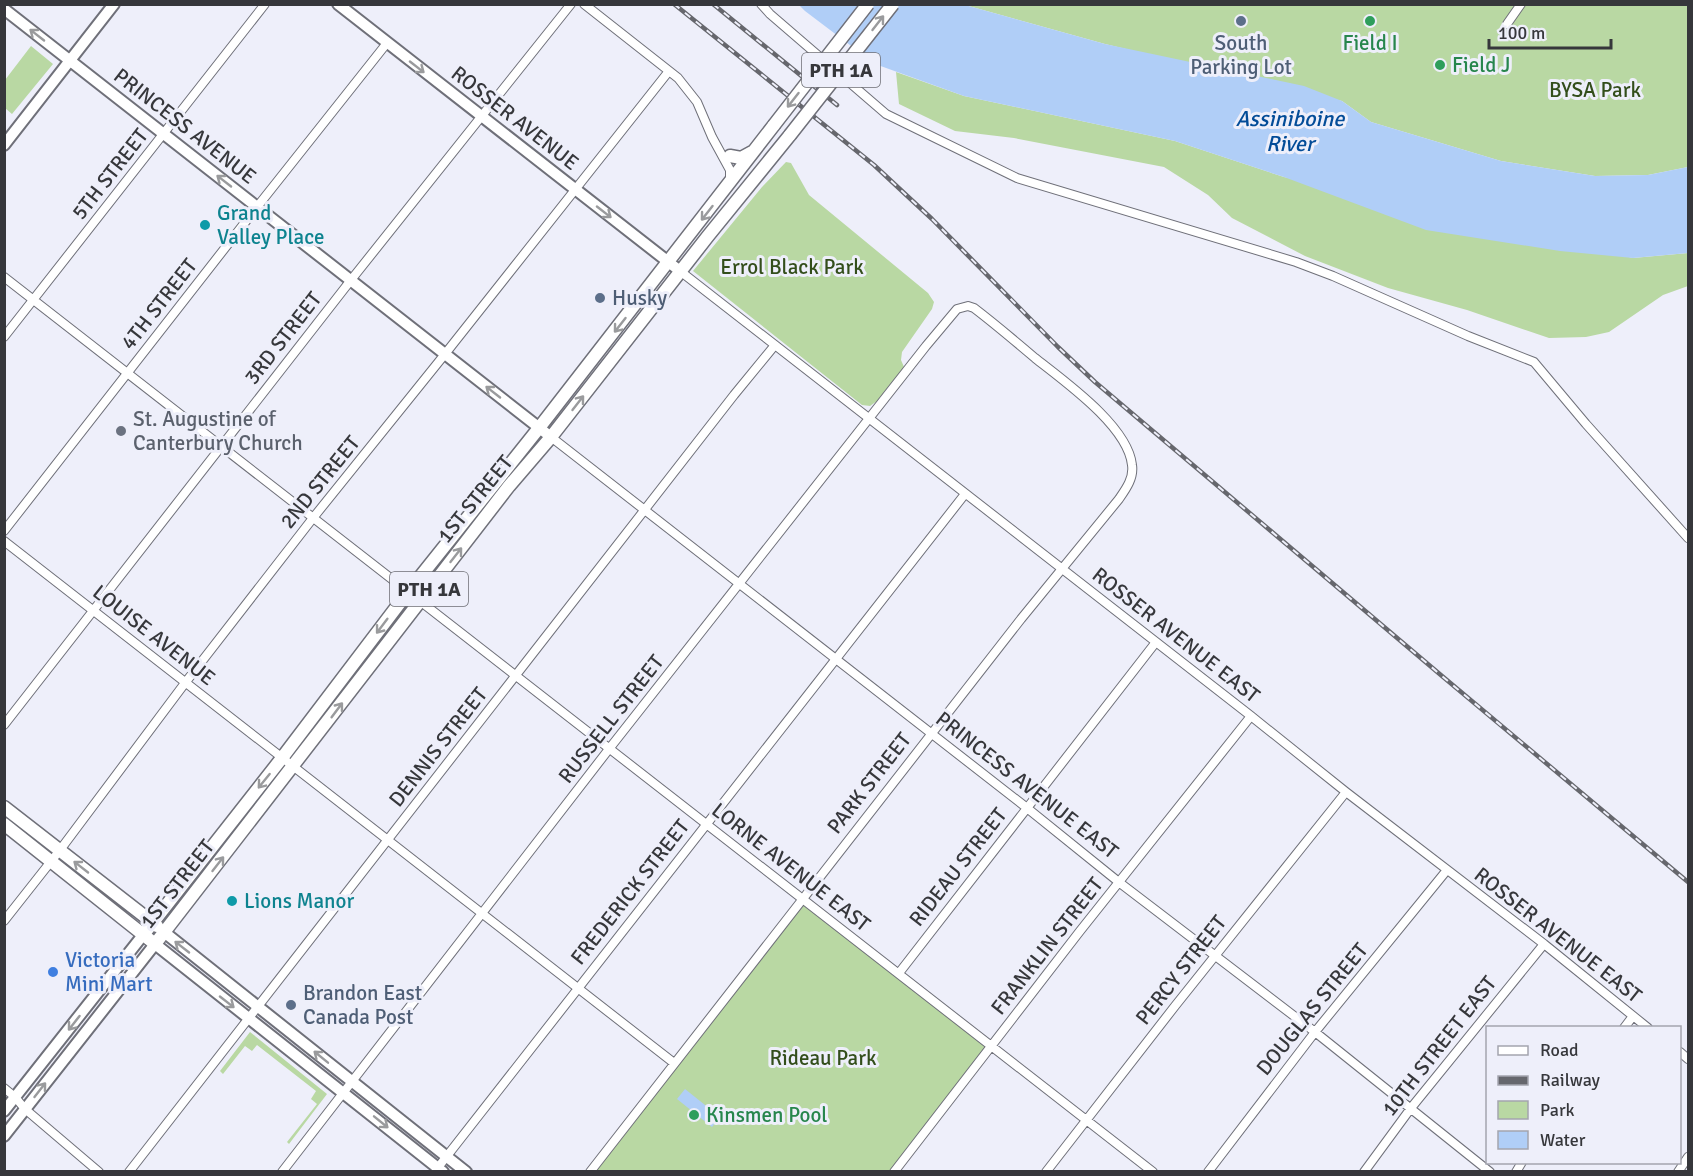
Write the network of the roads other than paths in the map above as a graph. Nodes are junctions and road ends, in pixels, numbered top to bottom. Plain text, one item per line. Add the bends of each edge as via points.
1 (114, 4) edge
2 (266, 4) edge
3 (338, 4) edge
4 (571, 4) edge
5 (584, 4) edge
6 (761, 4) edge
7 (868, 4) edge
8 (893, 4) edge
9 (1521, 4) edge
10 (4, 9) edge
11 (1507, 24) dead end
12 (387, 43) junction
13 (70, 61) junction
14 (669, 70) junction
15 (481, 117) junction
16 (164, 134) junction
17 (712, 138) junction
18 (4, 145) edge
19 (757, 147) junction
20 (730, 156) junction
21 (742, 167) junction
22 (726, 188) junction
23 (576, 189) junction
24 (257, 207) junction
25 (708, 236) junction
26 (669, 262) junction
27 (680, 272) junction
28 (4, 277) edge
29 (351, 280) junction
30 (34, 300) junction
31 (979, 311) joint
32 (4, 337) edge
33 (775, 345) junction
34 (445, 354) junction
35 (128, 373) junction
36 (868, 419) junction
37 (539, 428) junction
38 (551, 437) junction
39 (221, 446) junction
40 (965, 494) junction
41 (645, 511) junction
42 (313, 518) junction
43 (4, 531) edge
44 (1689, 538) edge
45 (4, 541) edge
46 (1061, 568) junction
47 (740, 584) junction
48 (408, 592) junction
49 (419, 601) junction
50 (94, 611) junction
51 (1156, 642) junction
52 (835, 659) junction
53 (516, 676) junction
54 (185, 683) junction
55 (1251, 716) junction
56 (4, 725) edge
57 (930, 734) junction
58 (609, 749) junction
59 (282, 758) junction
60 (293, 767) junction
61 (1346, 792) junction
62 (4, 807) edge
63 (1027, 808) junction
64 (4, 824) edge
65 (706, 824) junction
66 (388, 839) junction
67 (60, 850) junction
68 (51, 862) junction
69 (1447, 870) junction
70 (1119, 883) junction
71 (803, 899) junction
72 (483, 914) junction
73 (4, 921) edge
74 (152, 923) junction
75 (164, 932) junction
76 (143, 935) junction
77 (155, 944) junction
78 (1544, 944) junction
79 (1215, 957) junction
80 (899, 973) junction
81 (578, 988) junction
82 (258, 1006) junction
83 (1633, 1016) junction
84 (249, 1018) junction
85 (1626, 1026) edge
86 (1646, 1026) edge
87 (1315, 1032) junction
88 (992, 1046) junction
89 (674, 1063) junction
90 (352, 1081) junction
91 (4, 1088) edge
92 (343, 1092) junction
93 (15, 1097) junction
94 (1411, 1108) junction
95 (25, 1109) junction
96 (4, 1111) edge
97 (1086, 1120) junction
98 (4, 1136) edge
99 (447, 1156) junction
100 (1689, 1157) edge
101 (439, 1170) edge
102 (99, 1172) edge
103 (129, 1172) edge
104 (282, 1172) edge
105 (466, 1172) edge
106 (590, 1172) edge
107 (894, 1172) edge
108 (1046, 1172) edge
109 (1153, 1172) edge
110 (1208, 1172) edge
111 (1364, 1172) edge
112 (1490, 1172) edge
113 (1678, 1172) edge

1 - 13 street
2 - 16 street, 5TH STREET
3 - 12 street, ROSSER AVENUE
4 - 15 street, 3RD STREET
5 - 14 street
6 - 44 street via 886,114 1017,178 1296,262 1534,362
7 -> 19 main road, 1ST STREET / PTH 1A, bridge
25 -> 8 main road, 1ST STREET / PTH 1A, bridge
9 - 11 street
13 -> 10 street, PRINCESS AVENUE
12 -> 15 street, ROSSER AVENUE
12 - 24 street, 4TH STREET
13 - 16 street, PRINCESS AVENUE
13 - 18 street
14 - 17 street via 697,102
14 - 23 street, 2ND STREET
15 - 23 street, ROSSER AVENUE
15 - 29 street, 3RD STREET
24 -> 16 street, PRINCESS AVENUE
16 - 30 street, 5TH STREET
17 - 20 street
17 - 22 street via 730,170
19 - 20 main road via 741,158
19 - 21 main road, 1ST STREET / PTH 1A
20 - 21 street
21 - 22 main road, 1ST STREET / PTH 1A
21 - 25 main road via 746,178
22 -> 26 main road, 1ST STREET / PTH 1A
23 -> 26 street, ROSSER AVENUE
23 - 34 street, 2ND STREET
24 - 29 street, PRINCESS AVENUE
24 - 35 street, 4TH STREET
25 - 27 main road, 1ST STREET / PTH 1A
26 - 27 street, ROSSER AVENUE
26 -> 37 main road, 1ST STREET / PTH 1A
27 - 33 street, ROSSER AVENUE EAST
38 -> 27 main road, 1ST STREET / PTH 1A
28 - 30 street, LORNE AVENUE EAST
29 - 34 street, PRINCESS AVENUE
29 - 39 street, 3RD STREET
30 - 32 street, 5TH STREET
30 - 35 street, LORNE AVENUE EAST
31 - 36 street, RUSSELL STREET via 968,306 953,314
31 - 46 street, PARK STREET via 1099,411 1113,428 1132,465 1131,479 1119,498
33 - 36 street, ROSSER AVENUE EAST
33 - 41 street, DENNIS STREET
37 -> 34 street, PRINCESS AVENUE
34 - 42 street, 2ND STREET
35 - 39 street, LORNE AVENUE EAST
35 - 43 street, 4TH STREET
36 - 40 street, ROSSER AVENUE EAST
36 - 47 street, RUSSELL STREET
37 - 38 street, PRINCESS AVENUE EAST
37 - 48 main road, 1ST STREET / PTH 1A
38 - 41 street, PRINCESS AVENUE EAST
49 -> 38 main road, 1ST STREET / PTH 1A
39 - 42 street, LORNE AVENUE EAST
39 - 50 street, 3RD STREET
40 - 46 street, ROSSER AVENUE EAST
40 - 52 street, FREDERICK STREET
41 - 47 street, PRINCESS AVENUE EAST
41 - 53 street, DENNIS STREET
42 - 48 street, LORNE AVENUE EAST
42 - 54 street, 2ND STREET
45 - 50 street, LOUISE AVENUE
46 - 51 street, ROSSER AVENUE EAST
46 - 57 street, PARK STREET
47 - 52 street, PRINCESS AVENUE EAST
47 - 58 street, RUSSELL STREET
48 - 49 street, LORNE AVENUE EAST
48 -> 59 main road, 1ST STREET / PTH 1A
49 - 53 street, LORNE AVENUE EAST
60 -> 49 main road, 1ST STREET / PTH 1A
50 - 54 street, LOUISE AVENUE
50 - 56 street, 3RD STREET
51 - 55 street, ROSSER AVENUE EAST
51 - 63 street, RIDEAU STREET
52 - 57 street, PRINCESS AVENUE EAST
52 - 65 street, FREDERICK STREET
53 - 58 street, LORNE AVENUE EAST
53 - 66 street, DENNIS STREET
54 - 59 street, LOUISE AVENUE
54 - 67 street, 2ND STREET
55 - 61 street, ROSSER AVENUE EAST
55 - 70 street, FRANKLIN STREET
57 - 63 street, PRINCESS AVENUE EAST
57 - 71 street, PARK STREET
58 - 65 street, LORNE AVENUE EAST
58 - 72 street, RUSSELL STREET
59 - 60 street, LOUISE AVENUE
59 -> 74 main road, 1ST STREET / PTH 1A
60 - 66 street, LOUISE AVENUE
75 -> 60 main road, 1ST STREET / PTH 1A
61 - 69 street, ROSSER AVENUE EAST
61 - 79 street, PERCY STREET
62 - 67 main road
63 - 70 street, PRINCESS AVENUE EAST
63 - 80 street, RIDEAU STREET
64 - 68 main road
65 - 71 street, LORNE AVENUE EAST
65 - 81 street, FREDERICK STREET
66 - 72 street, LOUISE AVENUE
66 - 82 street, DENNIS STREET
67 - 68 street, 2ND STREET
74 -> 67 main road
68 - 73 street, 2ND STREET
68 - 76 main road
69 - 78 street, ROSSER AVENUE EAST
69 - 87 street, DOUGLAS STREET
70 - 79 street, PRINCESS AVENUE EAST
70 - 88 street, FRANKLIN STREET
71 - 80 street, LORNE AVENUE EAST
71 - 89 street, PARK STREET
72 - 81 street, LOUISE AVENUE
72 - 90 street, RUSSELL STREET
74 - 75 main road
74 - 76 main road, 1ST STREET / PTH 1A
75 - 77 main road, 1ST STREET / PTH 1A
82 -> 75 street
76 - 77 main road
76 -> 93 street, 1ST STREET
77 -> 84 street
95 -> 77 street, 1ST STREET
78 - 83 street, ROSSER AVENUE EAST
78 - 94 street, 10TH STREET EAST
79 - 87 street, PRINCESS AVENUE EAST
79 - 97 street, PERCY STREET
80 - 88 street, LORNE AVENUE EAST
81 - 89 street, LOUISE AVENUE
81 - 99 street, FREDERICK STREET
82 - 84 street, DENNIS STREET
90 -> 82 street
83 - 85 street
83 - 86 street, ROSSER AVENUE EAST
84 - 92 street
84 - 103 street, DENNIS STREET
87 - 94 street, PRINCESS AVENUE EAST
87 - 110 street, DOUGLAS STREET
88 - 97 street, LORNE AVENUE EAST
88 - 107 street, FRANKLIN STREET
89 - 106 street, PARK STREET
90 - 92 street, RUSSELL STREET
90 - 99 street
91 - 93 street
92 -> 101 street
92 - 104 street, RUSSELL STREET
93 - 95 street
93 - 96 street, 1ST STREET
94 - 111 street, 10TH STREET EAST
94 - 112 street, PRINCESS AVENUE EAST
95 - 98 street, 1ST STREET
95 - 102 street
97 - 108 street, PERCY STREET
97 - 109 street, LORNE AVENUE EAST
99 - 101 street, FREDERICK STREET
99 - 105 street
100 - 113 street

